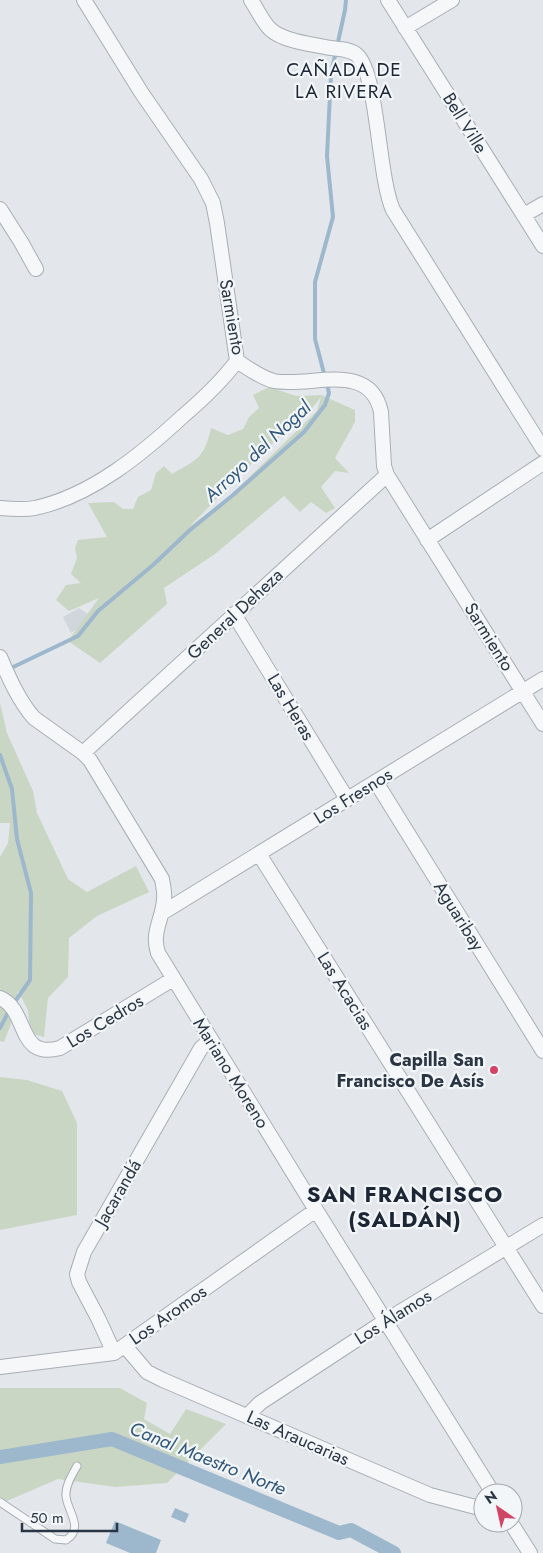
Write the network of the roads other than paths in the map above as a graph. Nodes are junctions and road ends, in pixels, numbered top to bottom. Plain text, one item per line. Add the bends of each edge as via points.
1 (84, 0) edge
2 (251, 0) edge
3 (388, 0) edge
4 (452, 0) edge
5 (405, 28) junction
6 (543, 204) edge
7 (0, 209) edge
8 (524, 215) junction
9 (543, 246) edge
10 (36, 269) dead end
11 (237, 361) junction
12 (543, 449) edge
13 (543, 463) edge
14 (387, 475) junction
15 (0, 508) edge
16 (426, 540) junction
17 (234, 614) junction
18 (3, 665) edge
19 (543, 679) edge
20 (523, 691) junction
21 (543, 724) edge
22 (83, 753) junction
23 (376, 782) junction
24 (347, 799) junction
25 (259, 854) junction
26 (162, 912) junction
27 (173, 979) junction
28 (8, 1004) edge
29 (211, 1040) junction
30 (543, 1051) edge
31 (316, 1210) junction
32 (543, 1225) edge
33 (506, 1248) junction
34 (543, 1306) edge
35 (385, 1321) junction
36 (119, 1350) junction
37 (0, 1368) edge
38 (247, 1416) junction
39 (77, 1466) dead end
40 (486, 1483) edge
41 (0, 1502) edge
42 (473, 1506) edge
43 (517, 1533) edge
44 (530, 1553) edge

1 - 11 street, Sarmiento via 141,92 208,190 217,223
2 - 12 street via 274,33 356,54 364,66 386,193 393,210
3 - 5 street, Bell Ville
4 - 5 street
5 - 8 street, Bell Ville
6 - 8 street
7 - 10 street
8 - 9 street, Bell Ville
11 - 14 street, Sarmiento via 272,381 350,381 368,388 379,403 381,412
11 - 15 street via 216,387 157,440 114,471 60,500 33,508
13 - 16 street
14 - 16 street, Sarmiento
14 - 17 street, General Deheza
16 - 20 street, Sarmiento
17 - 22 street, General Deheza
17 - 24 street, Las Heras
18 - 22 street, Mariano Moreno via 28,712
19 - 20 street, Los Fresnos
20 - 21 street, Sarmiento
20 - 23 street, Los Fresnos
22 - 26 street, Mariano Moreno via 162,879
23 - 24 street, Los Fresnos
23 - 30 street, Aguaribay
24 - 25 street, Los Fresnos
25 - 26 street, Los Fresnos
25 - 33 street, Las Acacias
26 - 27 street, Mariano Moreno via 155,943
27 - 28 street, Los Cedros via 51,1051 32,1045
27 - 29 street, Mariano Moreno
29 - 31 street, Mariano Moreno
29 - 36 street, Jacarandá via 201,1048 78,1265 79,1282
31 - 35 street, Mariano Moreno
31 - 36 street, Los Aromos
32 - 33 street, Los Álamos
33 - 34 street, Las Acacias
33 - 35 street, Los Álamos
35 - 38 street, Los Álamos via 260,1403
35 - 40 street, Mariano Moreno
36 - 37 street, Los Aromos
36 - 38 street, Las Araucarias via 147,1372
38 - 42 street, Las Araucarias via 430,1495
39 - 41 lane via 67,1486 66,1496 75,1526 73,1534 66,1540 54,1540
43 - 44 street

